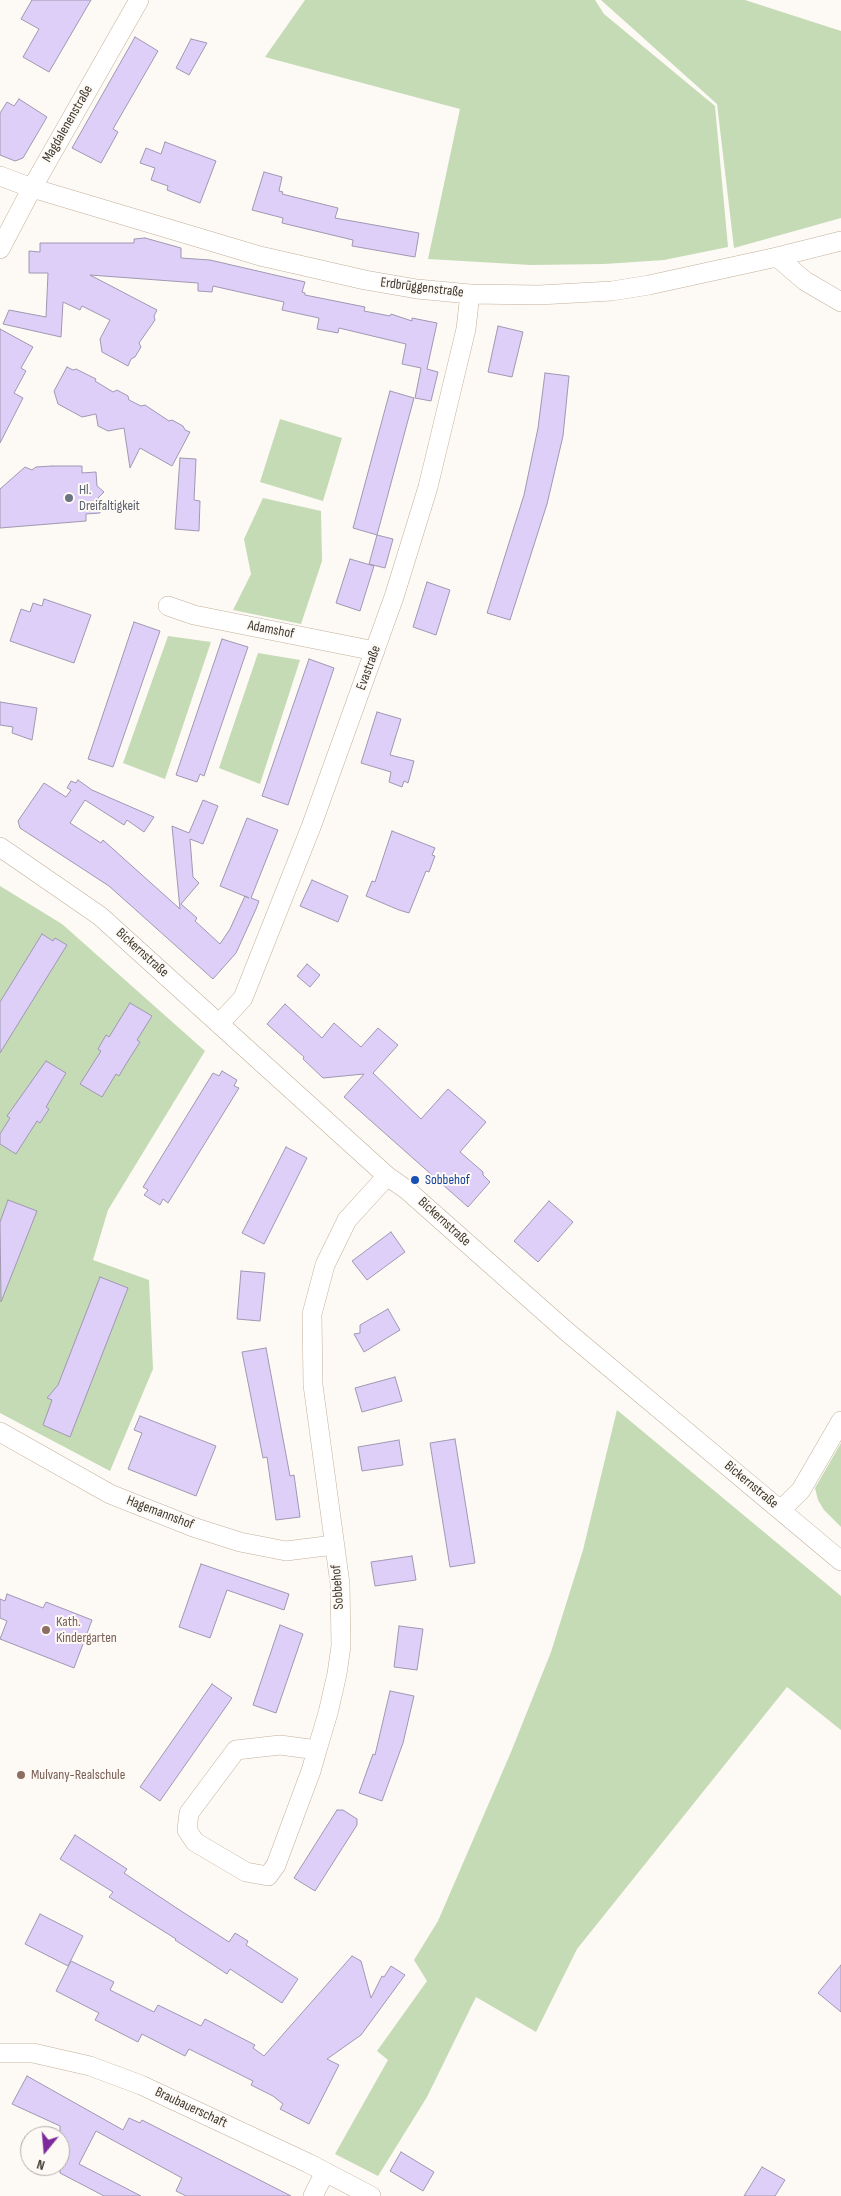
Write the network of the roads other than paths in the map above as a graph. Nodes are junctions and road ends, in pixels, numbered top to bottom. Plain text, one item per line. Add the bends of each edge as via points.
1 (139, 0) edge
2 (0, 176) edge
3 (32, 188) junction
4 (841, 241) edge
5 (0, 249) edge
6 (778, 257) junction
7 (470, 294) junction
8 (841, 302) edge
9 (168, 606) dead end
10 (375, 651) junction
11 (0, 847) edge
12 (219, 1024) junction
13 (387, 1176) junction
14 (841, 1421) edge
15 (0, 1432) edge
16 (781, 1510) junction
17 (334, 1545) junction
18 (841, 1561) edge
19 (317, 1750) junction
20 (0, 2053) edge
21 (325, 2172) junction
22 (312, 2196) edge
23 (371, 2196) edge

1 - 3 street, Magdalenenstraße
2 - 3 street, Erdbrüggenstraße
3 - 5 street, Magdalenenstraße
3 - 7 street, Erdbrüggenstraße via 260,256 365,280
4 - 6 street, Erdbrüggenstraße
6 - 7 street, Erdbrüggenstraße via 649,286 612,291
6 - 8 street via 805,281
7 - 10 street, Evastraße via 466,329 428,487
9 - 10 street, Adamshof via 194,615
10 - 12 street, Evastraße via 309,832 243,998
11 - 12 street, Bickernstraße via 100,916
12 - 13 street, Bickernstraße
13 - 16 street, Bickernstraße
13 - 17 street, Sobbehof via 346,1220 325,1265 312,1314 313,1385
14 - 16 street via 801,1490
15 - 17 street, Hagemannshof via 110,1494 193,1527 240,1542 286,1551
16 - 18 street, Bickernstraße
17 - 19 street, Sobbehof via 340,1584 340,1646 334,1689
19 - 19 street, Sobbehof via 280,1745 236,1750 189,1812 187,1830 195,1842 246,1872 268,1876 276,1865
20 - 21 street, Braubauerschaft via 33,2053 90,2066 141,2085
21 - 22 street
21 - 23 street, Braubauerschaft

